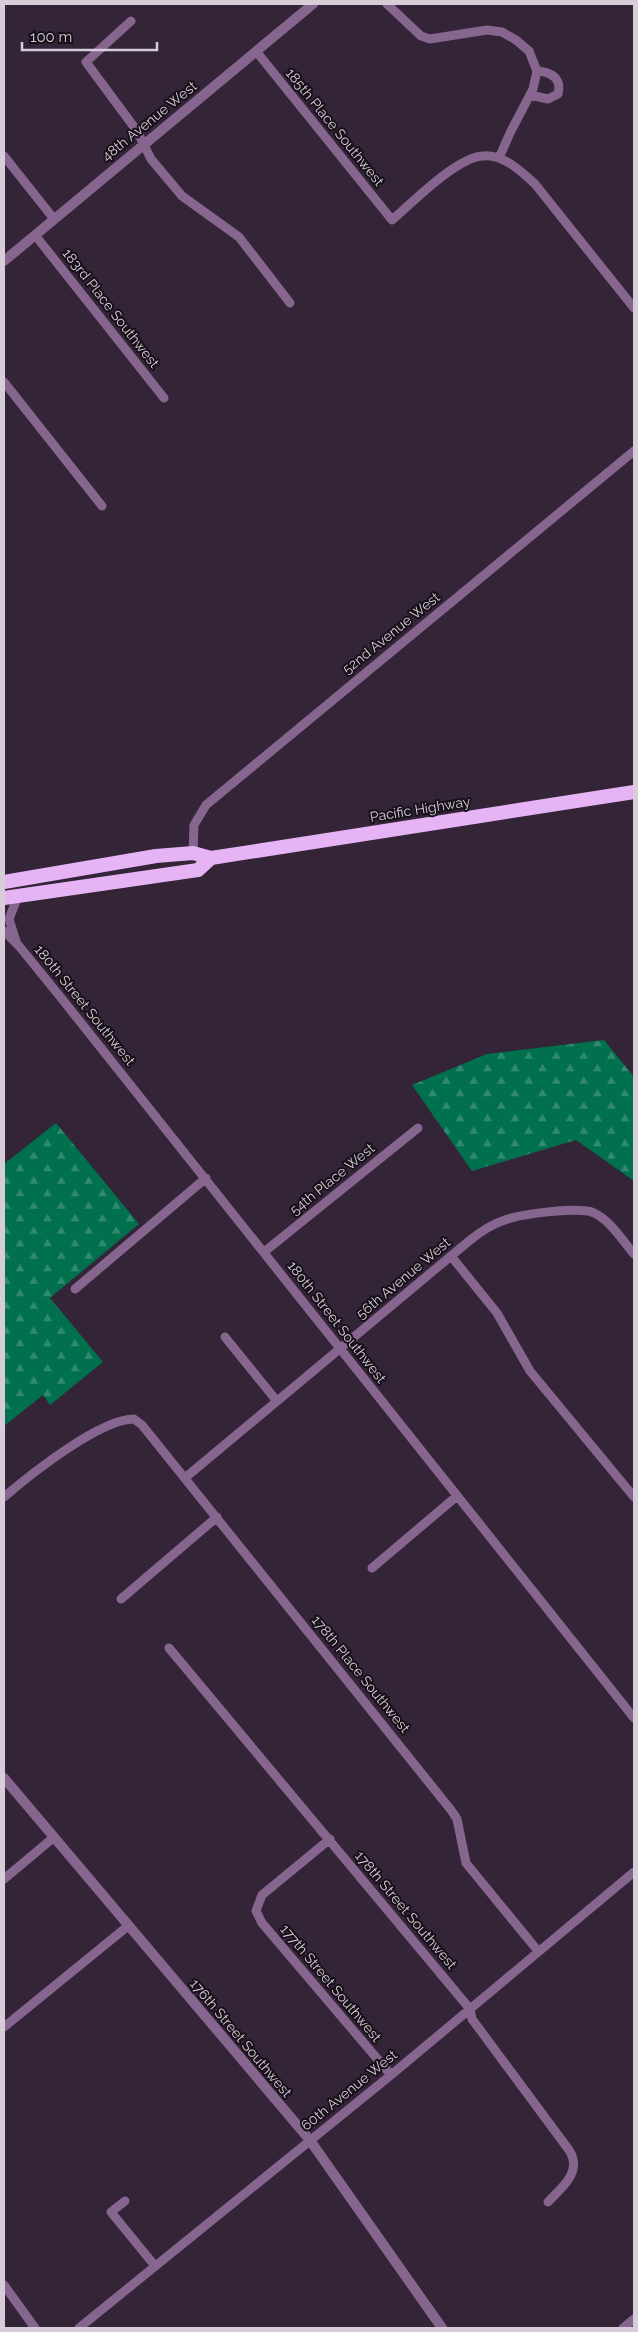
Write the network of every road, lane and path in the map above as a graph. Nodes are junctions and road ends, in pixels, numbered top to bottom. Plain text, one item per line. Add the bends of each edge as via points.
1 (313, 4) edge
2 (386, 4) edge
3 (131, 21) dead end
4 (256, 51) junction
5 (537, 71) junction
6 (530, 95) junction
7 (144, 145) junction
8 (4, 156) edge
9 (499, 158) junction
10 (54, 219) junction
11 (35, 235) junction
12 (4, 261) edge
13 (290, 303) dead end
14 (634, 308) edge
15 (4, 382) edge
16 (164, 398) dead end
17 (634, 451) edge
18 (102, 506) dead end
19 (634, 792) edge
20 (193, 853) junction
21 (211, 858) junction
22 (52, 875) junction
23 (166, 875) junction
24 (4, 882) edge
25 (4, 890) edge
26 (11, 897) edge
27 (4, 931) edge
28 (17, 943) junction
29 (418, 1128) dead end
30 (206, 1178) junction
31 (264, 1252) junction
32 (634, 1254) edge
33 (450, 1256) junction
34 (75, 1289) dead end
35 (225, 1337) dead end
36 (339, 1349) junction
37 (276, 1400) junction
38 (186, 1477) junction
39 (456, 1496) junction
40 (4, 1497) edge
41 (634, 1497) edge
42 (217, 1517) junction
43 (372, 1568) dead end
44 (121, 1599) dead end
45 (169, 1648) dead end
46 (634, 1718) edge
47 (4, 1778) edge
48 (53, 1838) junction
49 (330, 1839) junction
50 (634, 1872) edge
51 (4, 1879) edge
52 (128, 1926) junction
53 (538, 1951) junction
54 (470, 2009) junction
55 (4, 2027) edge
56 (391, 2075) junction
57 (309, 2139) junction
58 (125, 2201) dead end
59 (548, 2202) dead end
60 (155, 2266) junction
61 (4, 2285) edge
62 (634, 2319) edge
63 (35, 2328) edge
64 (79, 2328) edge
65 (442, 2328) edge
66 (623, 2328) edge

1 - 4 street, 48th Avenue West
2 - 5 street via 421,36 430,39 487,30 502,32 529,50
3 - 7 street via 86,62
4 - 7 street, 48th Avenue West
4 - 9 street, 185th Place Southwest via 392,220 459,164 482,156
5 - 6 street
5 - 6 street via 554,75 558,80 558,94 548,99
6 - 9 street
7 - 10 street, 48th Avenue West
7 - 13 street via 151,159 182,196 240,237
8 - 10 street
9 - 14 street via 520,170 535,184
10 - 11 street, 48th Avenue West
11 - 12 street, 48th Avenue West
11 - 16 street, 183rd Place Southwest
15 - 18 street
17 - 20 street, 52nd Avenue West via 206,805 194,825
19 - 21 highway, Pacific Highway
20 - 21 highway, Pacific Highway
20 - 22 highway, Pacific Highway via 135,859
20 - 23 highway
21 - 23 highway, Pacific Highway via 198,870
22 - 24 highway, Pacific Highway
22 - 25 highway via 28,886
23 - 26 highway, Pacific Highway
26 - 28 street via 9,918
27 - 28 street
28 - 30 street, 180th Street Southwest
29 - 31 street, 54th Place West
30 - 31 street, 180th Street Southwest
30 - 34 street
31 - 36 street, 180th Street Southwest
32 - 33 street, 56th Avenue West via 606,1220 593,1212 581,1210 505,1220 480,1233
33 - 36 street, 56th Avenue West
33 - 41 street via 497,1312 530,1372
35 - 37 street
36 - 37 street, 56th Avenue West
36 - 39 street, 180th Street Southwest
37 - 38 street, 56th Avenue West
38 - 40 street, 178th Place Southwest via 142,1424 134,1419 117,1421 65,1449
38 - 42 street, 178th Place Southwest
39 - 43 street
39 - 46 street, 180th Street Southwest
42 - 44 street
42 - 53 street, 178th Place Southwest via 452,1810 457,1819 466,1864
45 - 49 street, 178th Street Southwest
47 - 48 street, 176th Street Southwest
48 - 51 street
48 - 52 street, 176th Street Southwest
49 - 54 street, 178th Street Southwest
49 - 56 street, 177th Street Southwest via 262,1895 256,1911 262,1923
50 - 53 street, 60th Avenue West
52 - 55 street
52 - 57 street, 176th Street Southwest
53 - 54 street, 60th Avenue West
54 - 56 street, 60th Avenue West
54 - 59 street, 178th Street Southwest via 472,2019 573,2157 575,2164 571,2176
56 - 57 street, 60th Avenue West
57 - 60 street, 60th Avenue West
57 - 65 street, 176th Street Southwest
58 - 60 street via 111,2212
60 - 64 street, 60th Avenue West
61 - 63 street
62 - 66 street

